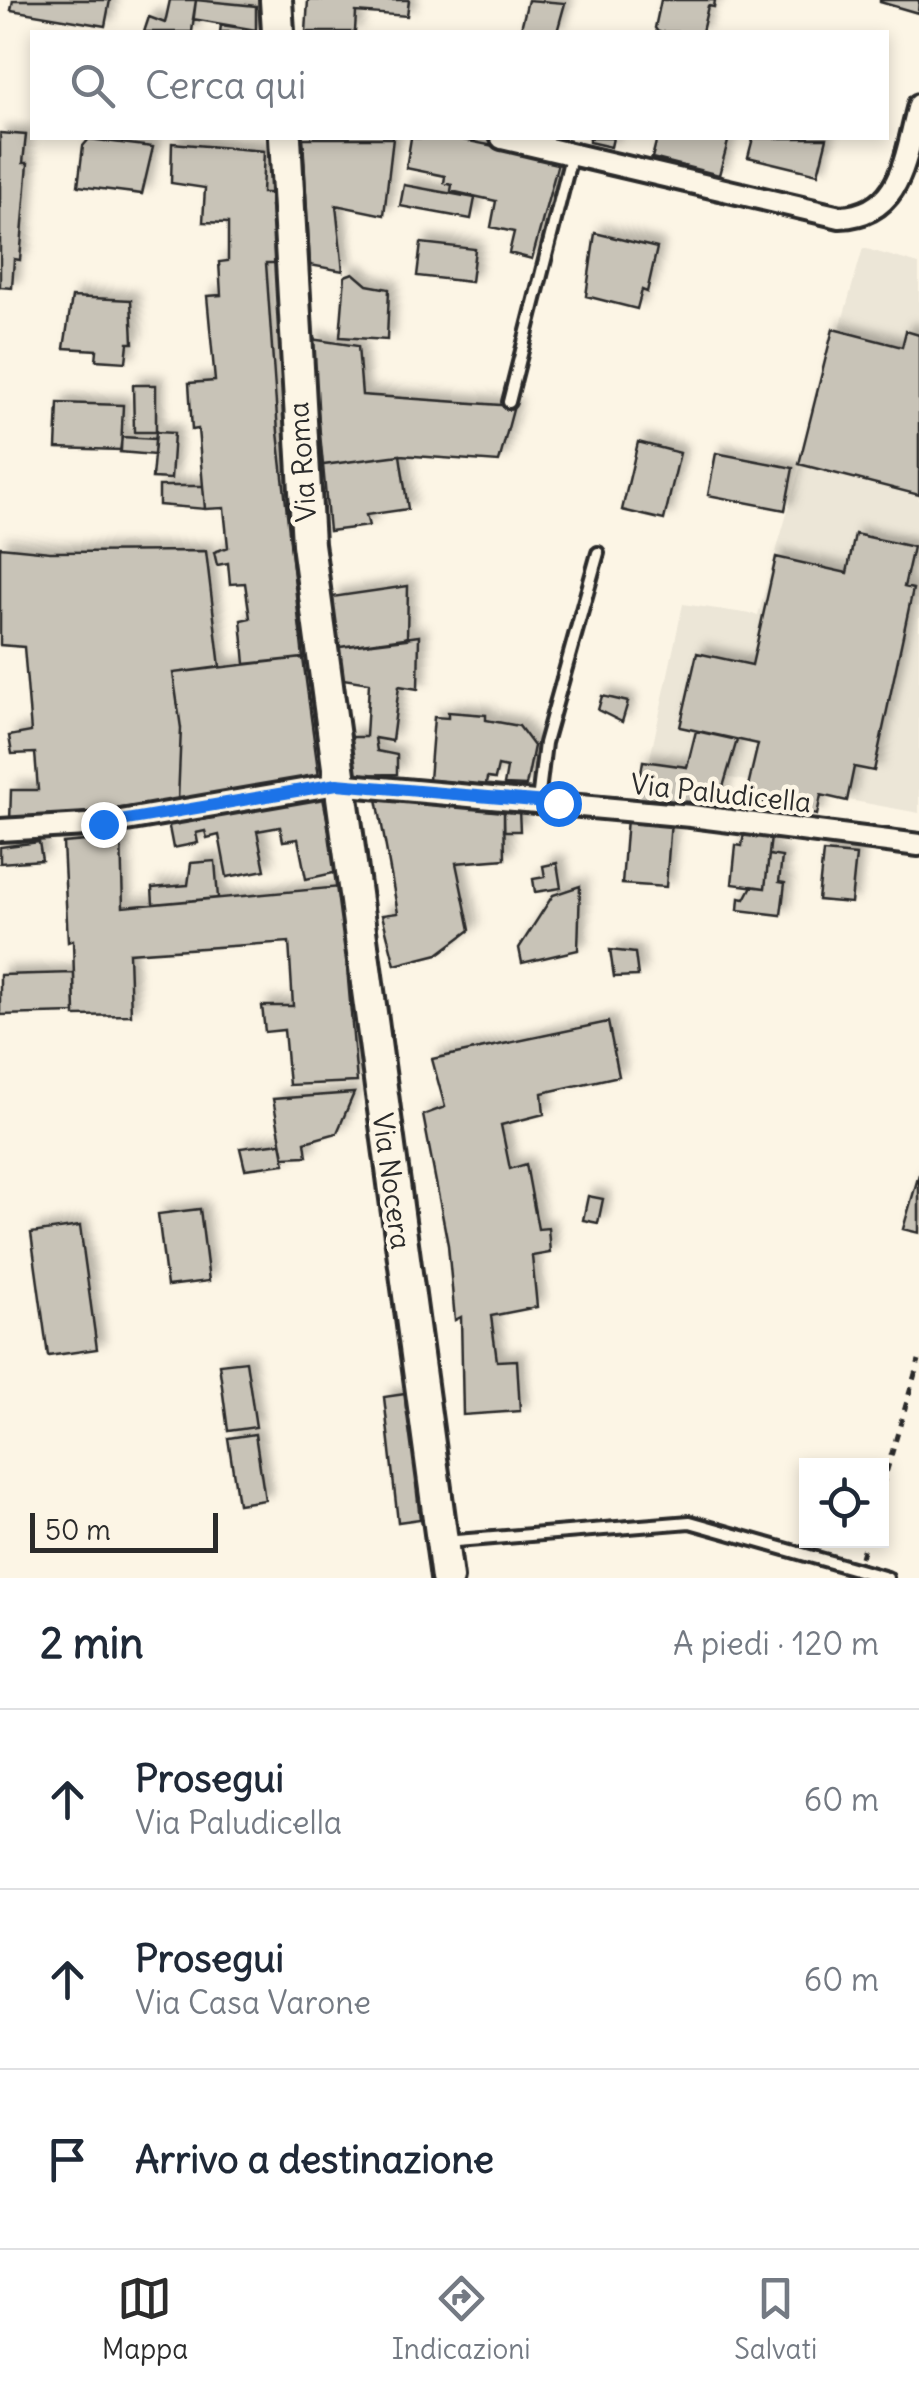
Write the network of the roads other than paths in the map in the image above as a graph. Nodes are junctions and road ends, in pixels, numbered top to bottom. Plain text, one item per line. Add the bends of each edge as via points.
1 (276, 0) edge
2 (278, 30) edge
3 (919, 105) edge
4 (285, 140) edge
5 (512, 140) edge
6 (572, 152) junction
7 (509, 402) dead end
8 (598, 553) dead end
9 (337, 784) junction
10 (538, 801) junction
11 (0, 830) edge
12 (919, 846) edge
13 (442, 1542) junction
14 (447, 1578) edge
15 (887, 1578) edge

1 - 2 main road
3 - 6 street via 890,194 862,216 840,217
4 - 9 main road, Via Roma via 302,486
5 - 6 street
6 - 7 lane
8 - 10 lane via 550,724
9 - 10 street, Via Paludicella
9 - 11 street, Via Paludicella via 103,824
9 - 13 main road, Via Nocera
10 - 12 street, Via Paludicella
13 - 14 main road, Via Nocera
13 - 15 lane via 690,1522

